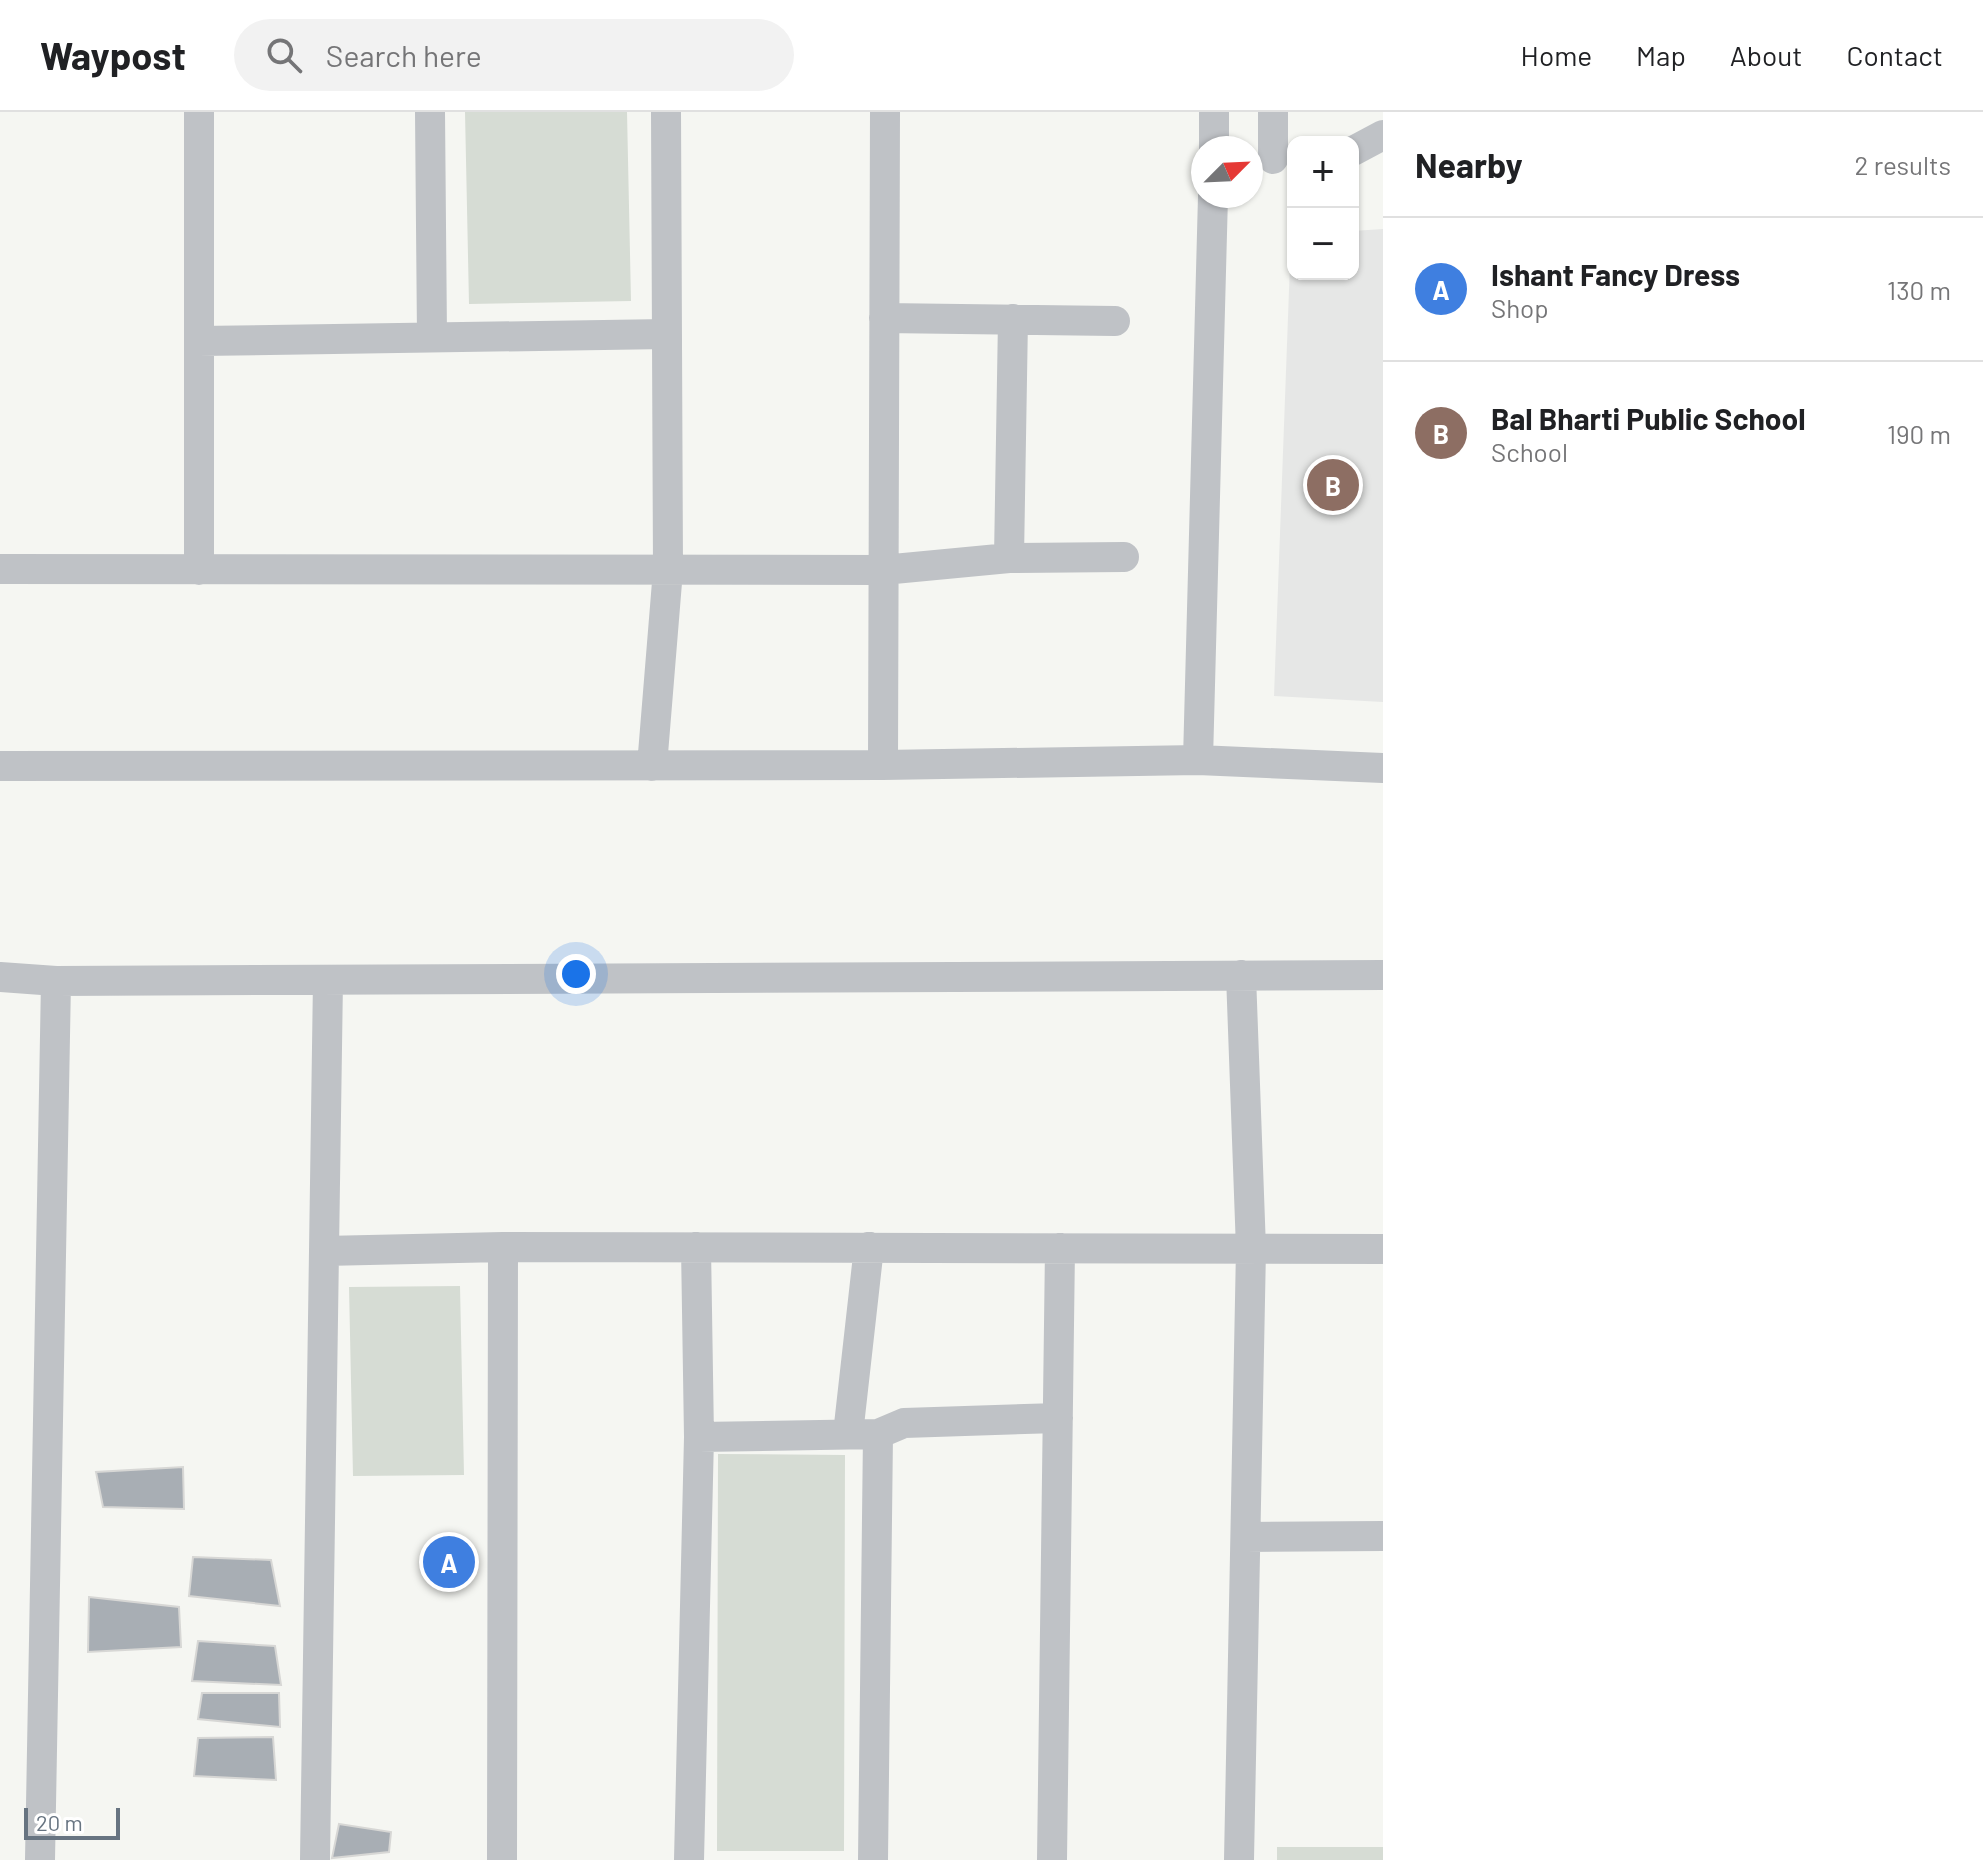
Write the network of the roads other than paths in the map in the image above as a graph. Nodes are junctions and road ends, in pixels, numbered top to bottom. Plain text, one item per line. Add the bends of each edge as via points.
1 (199, 112) edge
2 (430, 112) edge
3 (666, 112) edge
4 (885, 112) edge
5 (1214, 112) edge
6 (1273, 112) edge
7 (1383, 135) edge
8 (1214, 136) edge
9 (1359, 148) edge
10 (1272, 159) edge
11 (1213, 208) edge
12 (884, 318) junction
13 (1013, 319) junction
14 (1115, 321) dead end
15 (667, 334) junction
16 (432, 337) junction
17 (199, 341) junction
18 (1124, 557) dead end
19 (1009, 558) junction
20 (0, 569) edge
21 (199, 570) junction
22 (668, 570) junction
23 (883, 570) junction
24 (1198, 760) junction
25 (883, 765) junction
26 (0, 766) edge
27 (652, 766) junction
28 (1383, 768) edge
29 (1241, 975) junction
30 (1383, 975) edge
31 (0, 977) edge
32 (328, 980) junction
33 (56, 981) junction
34 (503, 1247) junction
35 (696, 1247) junction
36 (869, 1247) junction
37 (1060, 1248) junction
38 (1251, 1249) junction
39 (1383, 1249) edge
40 (324, 1251) junction
41 (1058, 1418) junction
42 (863, 1434) junction
43 (699, 1437) junction
44 (1383, 1536) edge
45 (1246, 1537) junction
46 (40, 1860) edge
47 (315, 1860) edge
48 (502, 1860) edge
49 (689, 1860) edge
50 (873, 1860) edge
51 (1052, 1860) edge
52 (1239, 1860) edge

1 - 17 street
2 - 16 street
3 - 15 street
4 - 12 street
5 - 8 street
6 - 10 street
7 - 9 street
11 - 24 street
12 - 13 street
12 - 23 street
13 - 14 street
13 - 19 street
15 - 16 street
15 - 22 street
16 - 17 street
17 - 21 street
18 - 19 street
19 - 23 street
20 - 21 street
21 - 22 street
22 - 23 street
22 - 27 street
23 - 25 street
24 - 25 street
24 - 28 street
25 - 27 street
26 - 27 street
29 - 30 street
29 - 32 street
29 - 38 street
31 - 33 street
32 - 33 street
32 - 40 street
33 - 46 street
34 - 35 street
34 - 40 street
34 - 48 street
35 - 36 street
35 - 43 street
36 - 37 street
36 - 42 street
37 - 38 street
37 - 41 street
38 - 39 street
38 - 45 street
40 - 47 street
41 - 42 street via 904,1423
41 - 51 street
42 - 43 street
42 - 50 street
43 - 49 street
44 - 45 street
45 - 52 street

